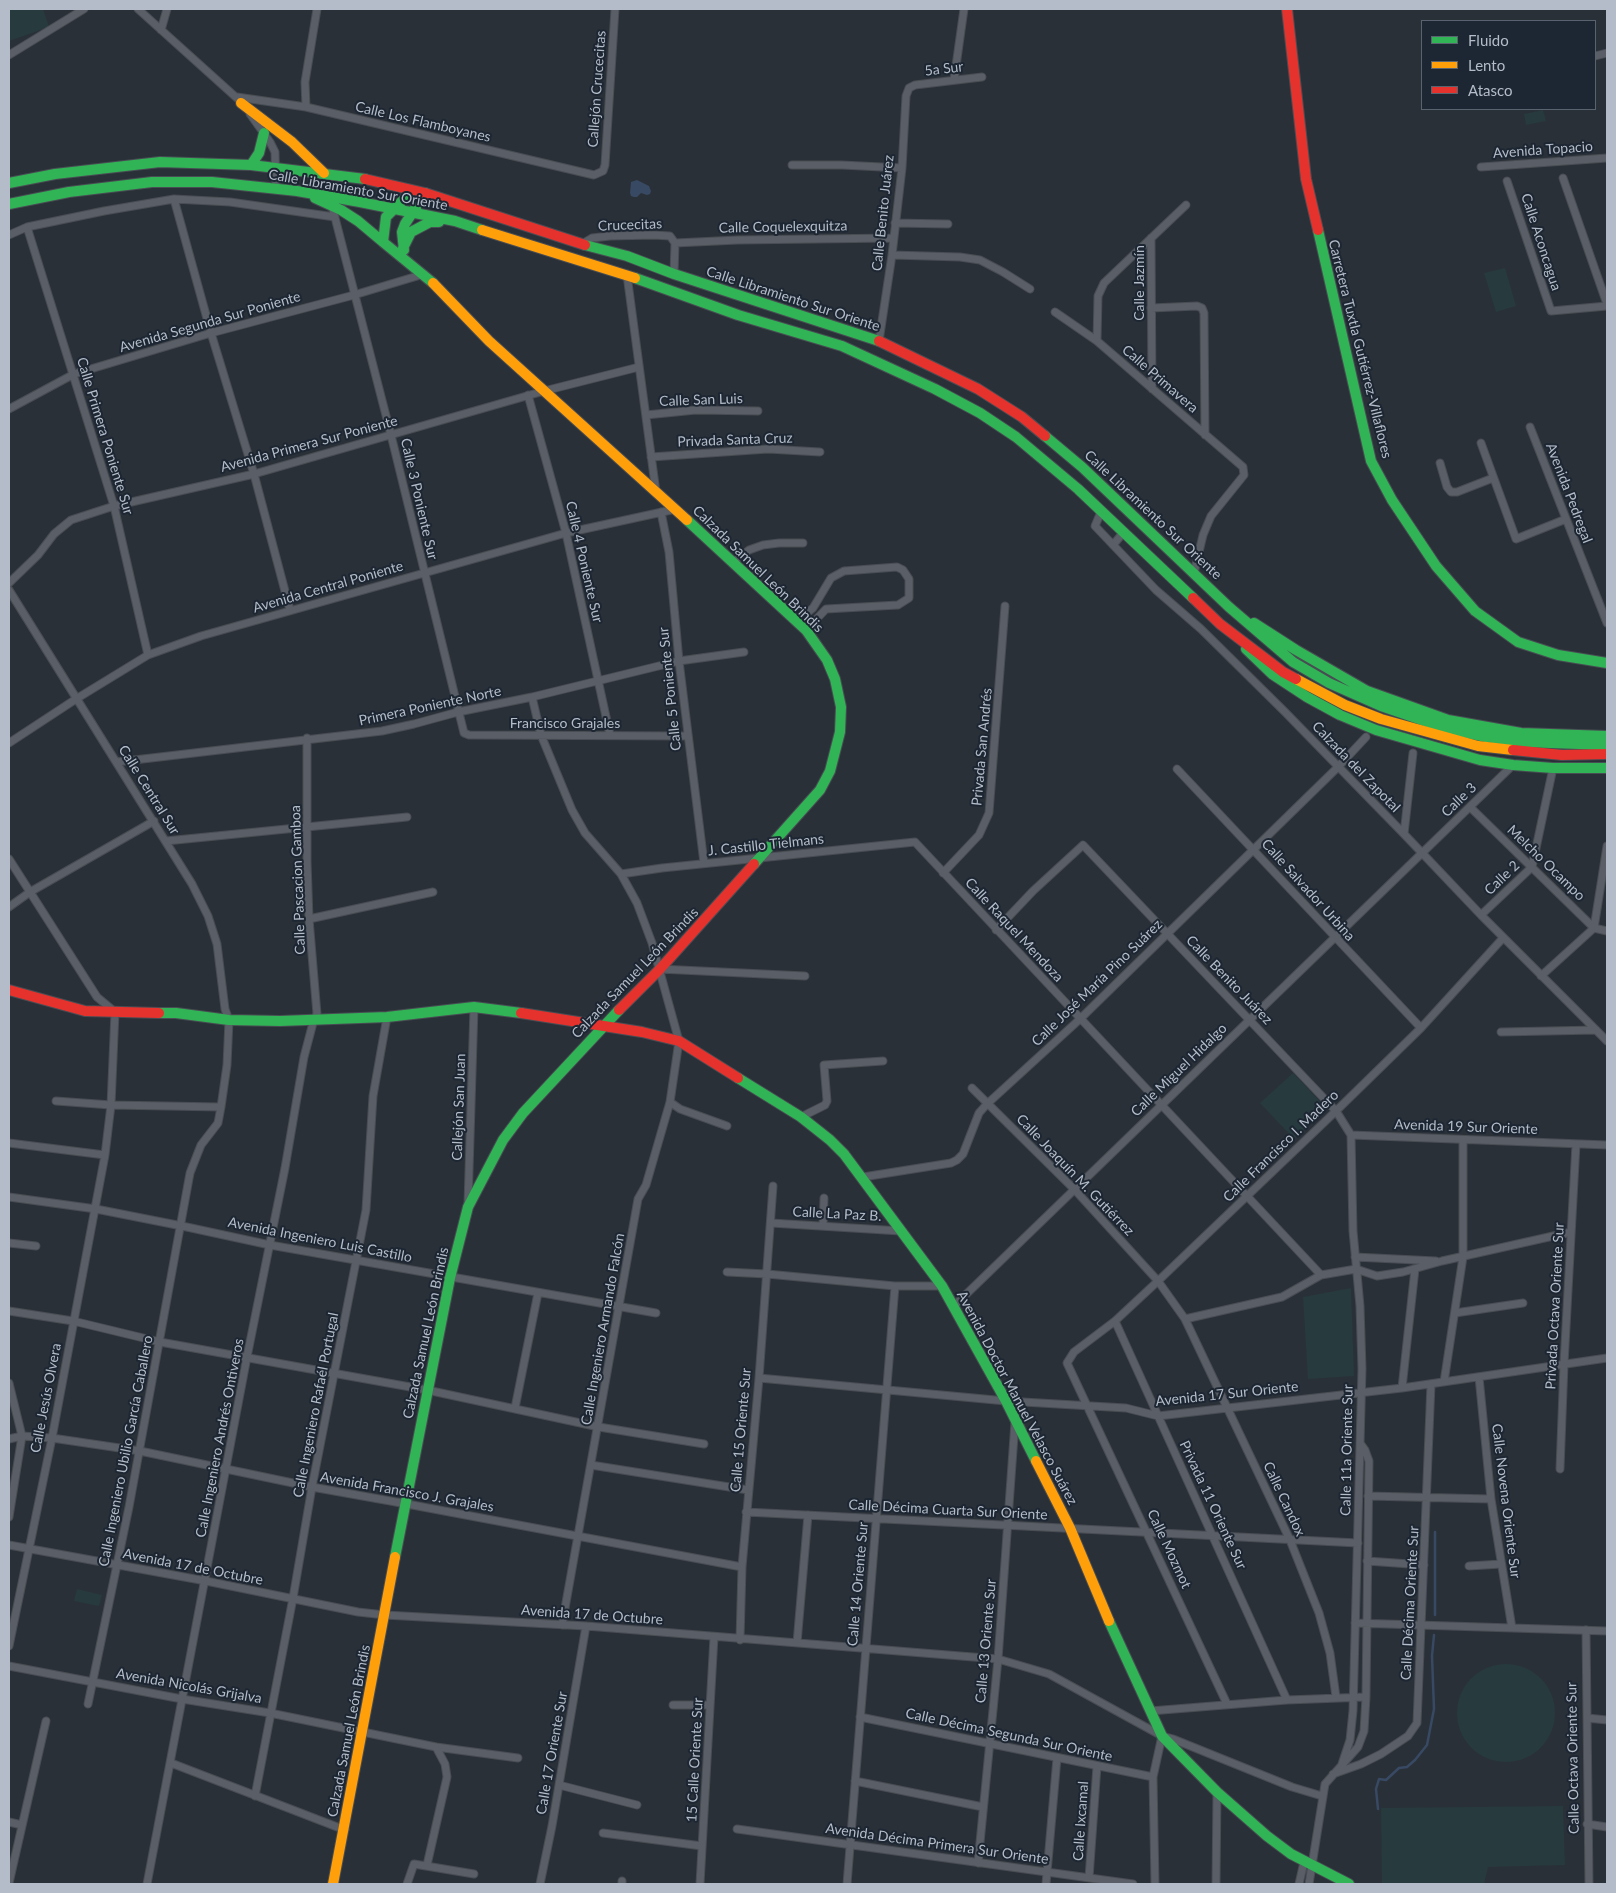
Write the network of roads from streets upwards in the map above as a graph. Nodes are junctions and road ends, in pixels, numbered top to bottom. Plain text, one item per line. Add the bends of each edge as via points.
1 (84, 9) edge
2 (138, 9) edge
3 (167, 9) edge
4 (317, 9) edge
5 (615, 9) edge
6 (964, 9) edge
7 (1287, 9) edge
8 (161, 30) junction
9 (9, 55) edge
10 (982, 77) dead end
11 (954, 80) junction
12 (909, 88) joint
13 (239, 100) junction
14 (306, 107) junction
15 (264, 133) junction
16 (1607, 158) edge
17 (251, 165) junction
18 (792, 165) dead end
19 (1481, 167) dead end
20 (276, 168) junction
21 (902, 168) junction
22 (603, 172) joint
23 (324, 174) junction
24 (1563, 178) dead end
25 (9, 181) edge
26 (1507, 181) dead end
27 (276, 188) junction
28 (297, 191) junction
29 (412, 191) junction
30 (425, 194) junction
31 (174, 199) junction
32 (9, 204) edge
33 (1186, 205) dead end
34 (332, 206) junction
35 (393, 209) junction
36 (410, 213) junction
37 (335, 217) junction
38 (455, 221) junction
39 (895, 223) junction
40 (948, 224) dead end
41 (27, 227) junction
42 (9, 235) edge
43 (893, 238) junction
44 (1151, 238) junction
45 (383, 242) junction
46 (674, 243) junction
47 (582, 244) junction
48 (403, 248) junction
49 (892, 255) junction
50 (406, 260) junction
51 (424, 274) junction
52 (674, 274) junction
53 (627, 275) junction
54 (1030, 290) dead end
55 (354, 295) junction
56 (1607, 305) edge
57 (1151, 308) junction
58 (1055, 312) dead end
59 (211, 333) junction
60 (879, 341) junction
61 (1097, 341) junction
62 (639, 367) junction
63 (74, 374) junction
64 (1152, 389) junction
65 (544, 391) junction
66 (528, 395) junction
67 (9, 409) edge
68 (758, 411) dead end
69 (646, 415) junction
70 (1530, 427) dead end
71 (390, 435) junction
72 (1205, 435) junction
73 (1481, 443) dead end
74 (820, 452) dead end
75 (651, 457) junction
76 (1440, 463) dead end
77 (254, 474) junction
78 (1493, 478) junction
79 (656, 492) junction
80 (114, 506) junction
81 (676, 510) junction
82 (661, 512) junction
83 (1101, 512) junction
84 (1566, 519) junction
85 (566, 533) junction
86 (1123, 533) junction
87 (802, 544) dead end
88 (1113, 545) junction
89 (733, 562) junction
90 (424, 573) junction
91 (1194, 573) junction
92 (9, 583) edge
93 (9, 590) edge
94 (1006, 606) dead end
95 (1229, 607) junction
96 (290, 610) junction
97 (796, 622) junction
98 (1220, 624) junction
99 (1607, 624) edge
100 (806, 630) junction
101 (744, 652) dead end
102 (148, 655) junction
103 (679, 661) junction
104 (1607, 663) edge
105 (598, 681) junction
106 (532, 697) junction
107 (76, 699) junction
108 (458, 712) junction
109 (610, 735) junction
110 (541, 736) junction
111 (688, 736) junction
112 (1607, 736) edge
113 (1366, 737) dead end
114 (307, 738) junction
115 (9, 743) edge
116 (1607, 745) edge
117 (1413, 753) dead end
118 (1607, 754) edge
119 (118, 762) junction
120 (1513, 765) junction
121 (1338, 767) junction
122 (1553, 768) junction
123 (1607, 768) edge
124 (1177, 769) dead end
125 (1470, 807) junction
126 (407, 817) dead end
127 (154, 821) junction
128 (308, 827) junction
129 (1404, 834) junction
130 (166, 841) junction
131 (915, 842) joint
132 (1607, 846) edge
133 (1254, 849) junction
134 (1422, 853) junction
135 (760, 858) junction
136 (9, 860) edge
137 (704, 863) junction
138 (1532, 867) junction
139 (943, 873) junction
140 (621, 874) junction
141 (30, 892) junction
142 (433, 892) dead end
143 (9, 906) edge
144 (1481, 915) junction
145 (309, 919) junction
146 (1594, 928) junction
147 (996, 930) junction
148 (1607, 931) edge
149 (1168, 934) junction
150 (1334, 938) junction
151 (1504, 938) junction
152 (660, 969) junction
153 (805, 976) dead end
154 (1541, 976) junction
155 (9, 990) edge
156 (474, 1007) junction
157 (115, 1012) junction
158 (387, 1017) junction
159 (314, 1019) junction
160 (1080, 1019) junction
161 (229, 1020) junction
162 (1249, 1020) junction
163 (602, 1026) junction
164 (1420, 1028) junction
165 (1596, 1030) junction
166 (1501, 1032) dead end
167 (679, 1041) junction
168 (1607, 1041) edge
169 (883, 1061) dead end
170 (972, 1088) dead end
171 (56, 1101) dead end
172 (670, 1102) junction
173 (986, 1104) junction
174 (112, 1105) junction
175 (1161, 1105) junction
176 (221, 1106) junction
177 (1336, 1112) junction
178 (800, 1117) junction
179 (727, 1126) dead end
180 (1351, 1135) junction
181 (1463, 1140) junction
182 (9, 1143) edge
183 (1576, 1144) junction
184 (1607, 1145) edge
185 (106, 1155) junction
186 (863, 1177) junction
187 (773, 1186) dead end
188 (1074, 1189) junction
189 (9, 1196) edge
190 (1246, 1196) junction
191 (824, 1198) dead end
192 (468, 1207) junction
193 (96, 1210) junction
194 (771, 1223) junction
195 (182, 1226) junction
196 (823, 1226) junction
197 (901, 1231) junction
198 (1571, 1232) junction
199 (9, 1243) edge
200 (270, 1245) junction
201 (36, 1246) dead end
202 (1464, 1257) junction
203 (1355, 1258) junction
204 (356, 1261) junction
205 (1442, 1261) junction
206 (1356, 1269) junction
207 (1415, 1269) junction
208 (726, 1272) dead end
209 (767, 1274) junction
210 (1321, 1275) junction
211 (450, 1278) junction
212 (1158, 1282) junction
213 (895, 1286) junction
214 (942, 1286) junction
215 (538, 1293) junction
216 (1523, 1303) dead end
217 (620, 1306) junction
218 (954, 1306) junction
219 (9, 1310) edge
220 (656, 1313) dead end
221 (1455, 1313) junction
222 (1185, 1320) junction
223 (73, 1321) junction
224 (1115, 1321) junction
225 (160, 1342) junction
226 (247, 1357) junction
227 (1607, 1358) edge
228 (1067, 1363) joint
229 (1564, 1364) junction
230 (334, 1374) junction
231 (759, 1378) junction
232 (1479, 1378) junction
233 (1444, 1382) junction
234 (1431, 1384) junction
235 (9, 1388) edge
236 (1402, 1388) junction
237 (427, 1390) junction
238 (887, 1390) junction
239 (1361, 1392) junction
240 (1006, 1401) junction
241 (1088, 1406) junction
242 (514, 1408) junction
243 (1227, 1408) junction
244 (1158, 1416) junction
245 (1015, 1421) junction
246 (599, 1428) junction
247 (22, 1436) junction
248 (52, 1438) junction
249 (9, 1439) edge
250 (1360, 1443) junction
251 (704, 1444) dead end
252 (140, 1451) junction
253 (591, 1465) junction
254 (227, 1469) junction
255 (1560, 1469) dead end
256 (312, 1487) junction
257 (748, 1490) junction
258 (1368, 1496) junction
259 (1428, 1498) junction
260 (1491, 1499) junction
261 (407, 1504) junction
262 (746, 1512) junction
263 (808, 1515) junction
264 (9, 1517) edge
265 (876, 1518) junction
266 (1007, 1525) junction
267 (1070, 1528) junction
268 (1148, 1532) junction
269 (577, 1536) junction
270 (1213, 1536) junction
271 (1290, 1540) junction
272 (1358, 1543) junction
273 (9, 1545) edge
274 (29, 1549) junction
275 (1367, 1560) junction
276 (1501, 1564) junction
277 (116, 1565) junction
278 (1424, 1565) junction
279 (1469, 1566) dead end
280 (742, 1567) junction
281 (206, 1581) junction
282 (293, 1598) junction
283 (385, 1615) junction
284 (1354, 1624) junction
285 (1366, 1624) junction
286 (562, 1625) junction
287 (586, 1626) junction
288 (1422, 1626) junction
289 (1512, 1628) junction
290 (1586, 1630) junction
291 (1607, 1631) edge
292 (714, 1637) junction
293 (740, 1640) junction
294 (798, 1643) junction
295 (9, 1646) edge
296 (866, 1648) junction
297 (998, 1660) junction
298 (9, 1666) edge
299 (92, 1681) junction
300 (1336, 1697) junction
301 (1354, 1698) junction
302 (1366, 1698) junction
303 (182, 1699) junction
304 (1287, 1700) junction
305 (88, 1704) dead end
306 (1227, 1704) junction
307 (673, 1705) dead end
308 (710, 1705) junction
309 (1150, 1711) junction
310 (1354, 1711) junction
311 (1365, 1711) junction
312 (270, 1713) junction
313 (860, 1717) junction
314 (1587, 1718) junction
315 (1607, 1720) edge
316 (46, 1721) dead end
317 (364, 1731) junction
318 (1162, 1736) junction
319 (989, 1744) junction
320 (436, 1747) junction
321 (518, 1758) dead end
322 (1057, 1758) junction
323 (171, 1763) junction
324 (1342, 1764) junction
325 (1097, 1766) junction
326 (1333, 1774) junction
327 (1153, 1777) junction
328 (855, 1781) junction
329 (559, 1785) junction
330 (1216, 1792) junction
331 (255, 1796) junction
332 (1322, 1796) junction
333 (637, 1805) dead end
334 (984, 1807) junction
335 (9, 1822) edge
336 (1587, 1824) junction
337 (22, 1825) junction
338 (1607, 1827) edge
339 (736, 1829) dead end
340 (345, 1830) junction
341 (603, 1833) dead end
342 (850, 1845) junction
343 (702, 1846) junction
344 (978, 1863) junction
345 (1308, 1864) junction
346 (427, 1865) junction
347 (1047, 1872) junction
348 (474, 1874) dead end
349 (1089, 1878) junction
350 (9, 1883) edge
351 (147, 1884) edge
352 (333, 1884) edge
353 (407, 1884) edge
354 (540, 1884) edge
355 (700, 1884) edge
356 (846, 1884) edge
357 (1046, 1884) edge
358 (1133, 1884) edge
359 (1155, 1884) edge
360 (1216, 1884) edge
361 (1299, 1884) edge
362 (1309, 1884) edge
363 (1349, 1884) edge
364 (1589, 1884) edge

1 - 9 street
2 - 8 street
3 - 8 street
4 - 14 street via 306,82
5 - 22 street, Callejón Crucecitas
6 - 11 street
7 - 104 street, Carretera Tuxtla Gutiérrez-Villaflores via 1306,179 1371,461 1392,500 1436,566 1475,611 1525,644 1558,655
8 - 13 street
10 - 11 street, 5a Sur
11 - 12 street, 5a Sur
12 - 21 street, Calle Benito Juárez
13 - 14 street, Calle Los Flamboyanes
13 - 15 street
13 - 23 street via 292,142
14 - 22 street, Calle Los Flamboyanes via 594,175
15 - 17 street via 259,154
15 - 20 street via 275,152
16 - 19 street, Avenida Topacio
17 - 20 street, Calle Libramiento Sur Oriente
17 - 25 street, Calle Libramiento Sur Oriente via 160,162
18 - 21 street
20 - 23 street, Calle Libramiento Sur Oriente
20 - 27 street
21 - 39 street, Calle Benito Juárez
23 - 29 street, Calle Libramiento Sur Oriente via 360,178
24 - 56 street
26 - 56 street, Calle Aconcagua via 1551,311
27 - 28 street, Calle Libramiento Sur Oriente
27 - 32 street, Calle Libramiento Sur Oriente via 212,182 152,182 69,192
28 - 34 street, Calzada Samuel León Brindis
28 - 35 street, Calle Libramiento Sur Oriente
29 - 30 street, Calle Libramiento Sur Oriente
29 - 35 street
30 - 36 street
30 - 47 street, Calle Libramiento Sur Oriente
31 - 37 street via 230,202
31 - 41 street
31 - 59 street
33 - 44 street
34 - 37 street, Calle 3 Poniente Sur
34 - 45 street, Calzada Samuel León Brindis via 358,221
35 - 36 street, Calle Libramiento Sur Oriente
35 - 45 street via 386,217
36 - 38 street, Calle Libramiento Sur Oriente
36 - 48 street via 402,232
37 - 55 street, Calle 3 Poniente Sur
38 - 48 street via 430,222 417,228
38 - 53 street, Calle Libramiento Sur Oriente
39 - 40 street
39 - 43 street, Calle Benito Juárez
41 - 42 street
41 - 63 street, Calle Primera Poniente Sur
43 - 46 street, Calle Coquelexquitza
43 - 49 street, Calle Benito Juárez
44 - 57 street, Calle Jazmín
44 - 61 street via 1104,283 1098,296
45 - 50 street, Calzada Samuel León Brindis
46 - 47 street, Crucecitas via 670,236 646,235 592,238
46 - 52 street, Crucecitas
47 - 52 street, Calle Libramiento Sur Oriente via 627,256
48 - 50 street
49 - 54 street via 980,260
49 - 60 street, Calle Benito Juárez
50 - 51 street, Calzada Samuel León Brindis
51 - 55 street, Avenida Segunda Sur Poniente
51 - 65 street, Calzada Samuel León Brindis via 489,341
52 - 60 street, Calle Libramiento Sur Oriente
53 - 62 street
53 - 83 street, Calle Libramiento Sur Oriente via 738,315 842,346 935,389 1016,437
55 - 59 street, Avenida Segunda Sur Poniente
55 - 71 street, Calle 3 Poniente Sur
57 - 64 street, Calle Jazmín
57 - 72 street via 1202,308
58 - 61 street, Calle Primavera
59 - 63 street, Avenida Segunda Sur Poniente
59 - 77 street
60 - 91 street, Calle Libramiento Sur Oriente via 978,389 1022,417 1082,466
61 - 64 street, Calle Primavera
62 - 65 street, Avenida Primera Sur Poniente
62 - 69 street
63 - 67 street, Avenida Segunda Sur Poniente
63 - 80 street, Calle Primera Poniente Sur
64 - 72 street, Calle Primavera
65 - 66 street, Avenida Primera Sur Poniente
65 - 79 street, Calzada Samuel León Brindis
66 - 71 street, Avenida Primera Sur Poniente
66 - 85 street, Calle 4 Poniente Sur
68 - 69 street, Calle San Luis via 696,410
69 - 75 street
70 - 84 street, Avenida Pedregal
71 - 77 street, Avenida Primera Sur Poniente
71 - 90 street, Calle 3 Poniente Sur
72 - 91 street, Calle Primavera via 1244,470 1244,475 1211,516
73 - 78 street
74 - 75 street, Privada Santa Cruz via 768,448
75 - 79 street
76 - 78 street via 1451,492
77 - 80 street, Avenida Primera Sur Poniente
77 - 96 street
78 - 84 street via 1516,539
79 - 81 street, Calzada Samuel León Brindis
80 - 92 street, Avenida Primera Sur Poniente via 71,520
80 - 102 street, Calle Primera Poniente Sur
81 - 82 street, Avenida Central Poniente
81 - 89 street, Calzada Samuel León Brindis
82 - 85 street, Avenida Central Poniente
82 - 103 street, Calle 5 Poniente Sur via 669,552
83 - 86 street, Calle Libramiento Sur Oriente
83 - 88 street, Calzada del Zapotal via 1095,526
84 - 99 street, Avenida Pedregal
85 - 90 street, Avenida Central Poniente
85 - 105 street, Calle 4 Poniente Sur
86 - 88 street
86 - 98 street, Calle Libramiento Sur Oriente
87 - 89 street via 763,546 749,550
88 - 121 street, Calzada del Zapotal
89 - 97 street, Calzada Samuel León Brindis
90 - 96 street, Avenida Central Poniente
90 - 108 street, Calle 3 Poniente Sur
91 - 95 street, Calle Libramiento Sur Oriente
93 - 107 street, Calle Central Sur
94 - 139 street, Privada San Andrés via 989,813 979,835
95 - 112 street via 1367,691 1448,720 1521,733
95 - 116 street, Calle Libramiento Sur Oriente via 1293,662 1329,683 1381,706 1445,728 1486,737
96 - 102 street, Avenida Central Poniente
97 - 100 street, Calzada Samuel León Brindis
97 - 100 street via 813,608 831,578 844,571 897,567 904,570 909,579 909,598 898,605 826,610
98 - 118 street, Calle Libramiento Sur Oriente via 1283,672 1345,705 1381,719 1478,746 1562,755
98 - 120 street via 1272,674 1340,715 1423,744 1480,760
100 - 135 street, Calzada Samuel León Brindis via 827,660 835,679 840,732 830,771 820,790
101 - 103 street, Primera Poniente Norte
102 - 107 street, Avenida Central Poniente
103 - 105 street, Primera Poniente Norte
103 - 111 street, Calle 5 Poniente Sur
105 - 106 street, Primera Poniente Norte
105 - 109 street, Calle 4 Poniente Sur
106 - 108 street, Primera Poniente Norte
106 - 110 street
107 - 115 street, Avenida Central Poniente
107 - 119 street, Calle Central Sur
108 - 110 street, Francisco Grajales via 464,733 469,735
108 - 114 street, Primera Poniente Norte via 382,731
109 - 110 street, Francisco Grajales
109 - 111 street, Francisco Grajales
110 - 140 street via 585,833
111 - 137 street, Calle 5 Poniente Sur
113 - 121 street, Calle José María Pino Suárez
114 - 119 street, Primera Poniente Norte
114 - 128 street, Calle Pascacion Gamboa
117 - 129 street
119 - 127 street, Calle Central Sur
120 - 122 street
120 - 125 street, Calle 3
121 - 129 street, Calzada del Zapotal
121 - 133 street, Calle José María Pino Suárez
122 - 123 street
122 - 138 street, Calle 2
124 - 133 street, Calle Salvador Urbina
125 - 134 street, Calle 3
125 - 138 street, Melcho Ocampo
126 - 128 street
127 - 130 street, Calle Central Sur
127 - 141 street
128 - 130 street
128 - 145 street, Calle Pascacion Gamboa
129 - 134 street, Calzada del Zapotal
130 - 161 street, Calle Central Sur via 208,916 217,944
131 - 135 street, J. Castillo Tielmans
131 - 139 street, Calle Raquel Mendoza
132 - 146 street
133 - 149 street, Calle José María Pino Suárez
133 - 150 street, Calle Salvador Urbina
134 - 144 street, Calzada del Zapotal
134 - 150 street, Calle Miguel Hidalgo
135 - 137 street, J. Castillo Tielmans
135 - 152 street, Calzada Samuel León Brindis
136 - 141 street
137 - 140 street, J. Castillo Tielmans
138 - 144 street, Calle 2
138 - 146 street, Melcho Ocampo
139 - 147 street, Calle Raquel Mendoza
140 - 152 street via 640,910
141 - 143 street
141 - 157 street via 98,997
142 - 145 street
144 - 151 street, Calzada del Zapotal
145 - 159 street, Calle Pascacion Gamboa via 317,1014
146 - 148 street
146 - 154 street
147 - 149 street, Calle Benito Juárez via 1033,890 1083,845
147 - 160 street, Calle Raquel Mendoza
149 - 160 street, Calle José María Pino Suárez
149 - 162 street, Calle Benito Juárez
150 - 162 street, Calle Miguel Hidalgo
150 - 164 street, Calle Salvador Urbina
151 - 154 street, Calzada del Zapotal
151 - 164 street, Calle Francisco I. Madero
152 - 153 street
152 - 163 street, Calzada Samuel León Brindis
152 - 167 street
154 - 165 street, Calzada del Zapotal
155 - 157 street, Avenida Doctor Manuel Velasco Suárez via 85,1011
156 - 158 street, Avenida Doctor Manuel Velasco Suárez
156 - 163 street, Avenida Doctor Manuel Velasco Suárez
156 - 192 street, Callejón San Juan
157 - 161 street, Avenida Doctor Manuel Velasco Suárez via 176,1013
157 - 174 street, Calle Jesús Olvera
158 - 159 street, Avenida Doctor Manuel Velasco Suárez
158 - 204 street, Calle Ingeniero Rafaél Portugal via 373,1096 366,1210
159 - 161 street, Avenida Doctor Manuel Velasco Suárez
159 - 200 street, Calle Ingeniero Andrés Ontiveros via 304,1057
160 - 173 street, Calle José María Pino Suárez
160 - 175 street, Calle Raquel Mendoza
161 - 176 street, Calle Central Sur
162 - 175 street, Calle Miguel Hidalgo
162 - 177 street, Calle Benito Juárez
163 - 167 street, Avenida Doctor Manuel Velasco Suárez
163 - 192 street, Calzada Samuel León Brindis via 523,1113 503,1140
164 - 177 street, Calle Francisco I. Madero
165 - 166 street
165 - 168 street, Calzada del Zapotal
167 - 172 street, Calle Ingeniero Armando Falcón
167 - 178 street, Avenida Doctor Manuel Velasco Suárez
169 - 178 street via 824,1065 827,1102
170 - 173 street, Calle Joaquín M. Gutiérrez
171 - 174 street
172 - 179 street via 680,1109
172 - 217 street, Calle Ingeniero Armando Falcón via 646,1185 638,1200
173 - 186 street, Calle José María Pino Suárez via 963,1154 957,1160
173 - 188 street, Calle Joaquín M. Gutiérrez
174 - 176 street
174 - 185 street, Calle Jesús Olvera
175 - 188 street, Calle Miguel Hidalgo
175 - 190 street, Calle Raquel Mendoza
176 - 195 street, Calle Ingeniero Ubilio García Caballero via 218,1123 201,1145 190,1173
177 - 180 street
177 - 190 street, Calle Francisco I. Madero
178 - 186 street, Avenida Doctor Manuel Velasco Suárez via 830,1140
180 - 181 street, Avenida 19 Sur Oriente
180 - 203 street, Calle 11a Oriente Sur
181 - 183 street, Avenida 19 Sur Oriente
181 - 202 street
182 - 185 street
183 - 184 street, Avenida 19 Sur Oriente
183 - 198 street, Privada Octava Oriente Sur
185 - 193 street, Calle Jesús Olvera
186 - 197 street, Avenida Doctor Manuel Velasco Suárez
187 - 194 street, Calle 15 Oriente Sur
188 - 212 street, Calle Joaquín M. Gutiérrez
188 - 218 street, Calle Miguel Hidalgo
189 - 193 street, Avenida Ingeniero Luis Castillo
190 - 210 street, Calle Raquel Mendoza
190 - 212 street, Calle Francisco I. Madero
191 - 196 street
192 - 211 street, Calzada Samuel León Brindis
193 - 195 street, Avenida Ingeniero Luis Castillo
193 - 223 street, Calle Jesús Olvera
194 - 196 street, Calle La Paz B.
194 - 209 street, Calle 15 Oriente Sur
195 - 200 street, Avenida Ingeniero Luis Castillo
195 - 225 street, Calle Ingeniero Ubilio García Caballero
196 - 197 street, Calle La Paz B.
197 - 214 street, Avenida Doctor Manuel Velasco Suárez
198 - 202 street
198 - 229 street, Privada Octava Oriente Sur
199 - 201 street
200 - 204 street, Avenida Ingeniero Luis Castillo
200 - 226 street, Calle Ingeniero Andrés Ontiveros
202 - 205 street
202 - 221 street
203 - 205 street
203 - 206 street, Calle 11a Oriente Sur
204 - 211 street, Avenida Ingeniero Luis Castillo
204 - 230 street, Calle Ingeniero Rafaél Portugal
205 - 207 street
206 - 207 street via 1377,1276
206 - 210 street
206 - 239 street, Calle 11a Oriente Sur
207 - 236 street
208 - 209 street
209 - 213 street
209 - 231 street, Calle 15 Oriente Sur
210 - 222 street via 1282,1298
211 - 215 street, Avenida Ingeniero Luis Castillo
211 - 237 street, Calzada Samuel León Brindis
212 - 222 street, Calle Joaquín M. Gutiérrez
212 - 224 street, Calle Francisco I. Madero
213 - 214 street
213 - 238 street, Calle 14 Oriente Sur
214 - 218 street, Avenida Doctor Manuel Velasco Suárez
215 - 217 street, Avenida Ingeniero Luis Castillo
215 - 242 street
216 - 221 street
217 - 220 street, Avenida Ingeniero Luis Castillo
217 - 246 street, Calle Ingeniero Armando Falcón
218 - 240 street, Avenida Doctor Manuel Velasco Suárez
219 - 223 street
221 - 233 street
222 - 243 street, Calle Candox
223 - 225 street
223 - 248 street, Calle Jesús Olvera
224 - 228 street, Calle Francisco I. Madero via 1074,1352
224 - 244 street, Privada 11 Oriente Sur
225 - 226 street
225 - 252 street, Calle Ingeniero Ubilio García Caballero
226 - 230 street
226 - 254 street, Calle Ingeniero Andrés Ontiveros
227 - 229 street, Avenida 17 Sur Oriente
228 - 241 street, Calle Mozmot
229 - 232 street, Avenida 17 Sur Oriente
229 - 255 street, Privada Octava Oriente Sur
230 - 237 street
230 - 256 street, Calle Ingeniero Rafaél Portugal
231 - 238 street, Avenida 17 Sur Oriente
231 - 257 street, Calle 15 Oriente Sur
232 - 233 street, Avenida 17 Sur Oriente
232 - 260 street, Calle Novena Oriente Sur
233 - 234 street, Avenida 17 Sur Oriente
234 - 236 street, Avenida 17 Sur Oriente
234 - 259 street, Calle Décima Oriente Sur
235 - 247 street
236 - 239 street, Avenida 17 Sur Oriente
237 - 242 street
237 - 261 street, Calzada Samuel León Brindis
238 - 240 street, Avenida 17 Sur Oriente
238 - 265 street, Calle 14 Oriente Sur
239 - 243 street, Avenida 17 Sur Oriente
239 - 250 street, Calle 11a Oriente Sur
240 - 241 street, Avenida 17 Sur Oriente
240 - 245 street, Avenida Doctor Manuel Velasco Suárez
241 - 244 street, Avenida 17 Sur Oriente via 1126,1408
241 - 268 street, Calle Mozmot
242 - 246 street
243 - 244 street, Avenida 17 Sur Oriente
243 - 271 street, Calle Candox
244 - 270 street, Privada 11 Oriente Sur
245 - 266 street, Calle 13 Oriente Sur
245 - 267 street, Avenida Doctor Manuel Velasco Suárez
246 - 251 street
246 - 253 street, Calle Ingeniero Armando Falcón
247 - 248 street, Avenida Francisco J. Grajales
247 - 249 street, Avenida Francisco J. Grajales
247 - 264 street
248 - 252 street, Avenida Francisco J. Grajales
248 - 274 street, Calle Jesús Olvera
250 - 258 street, Calle 11a Oriente Sur via 1369,1461
250 - 272 street, Calle 11a Oriente Sur
252 - 254 street, Avenida Francisco J. Grajales
252 - 277 street, Calle Ingeniero Ubilio García Caballero
253 - 257 street
253 - 269 street, Calle Ingeniero Armando Falcón
254 - 256 street, Avenida Francisco J. Grajales
254 - 281 street, Calle Ingeniero Andrés Ontiveros
256 - 261 street, Avenida Francisco J. Grajales
256 - 282 street, Calle Ingeniero Rafaél Portugal
257 - 262 street, Calle 15 Oriente Sur
258 - 259 street
258 - 275 street, Calle 11a Oriente Sur
259 - 260 street
259 - 278 street, Calle Décima Oriente Sur
260 - 276 street, Calle Novena Oriente Sur
261 - 269 street, Avenida Francisco J. Grajales
261 - 283 street, Calzada Samuel León Brindis
262 - 263 street, Calle Décima Cuarta Sur Oriente
262 - 280 street, Calle 15 Oriente Sur
263 - 265 street, Calle Décima Cuarta Sur Oriente
263 - 294 street
265 - 266 street, Calle Décima Cuarta Sur Oriente
265 - 296 street, Calle 14 Oriente Sur
266 - 267 street, Calle Décima Cuarta Sur Oriente
266 - 297 street, Calle 13 Oriente Sur
267 - 268 street, Calle Décima Cuarta Sur Oriente
267 - 309 street, Avenida Doctor Manuel Velasco Suárez
268 - 270 street, Calle Décima Cuarta Sur Oriente
268 - 306 street, Calle Mozmot
269 - 280 street, Avenida Francisco J. Grajales
269 - 286 street, Calle Ingeniero Armando Falcón
270 - 271 street, Calle Décima Cuarta Sur Oriente
270 - 304 street, Privada 11 Oriente Sur
271 - 272 street, Calle Décima Cuarta Sur Oriente
271 - 300 street, Calle Candox via 1328,1645
272 - 284 street, Calle 11a Oriente Sur
273 - 274 street, Avenida 17 de Octubre
274 - 277 street, Avenida 17 de Octubre
274 - 295 street, Calle Jesús Olvera
275 - 278 street
275 - 285 street, Calle 11a Oriente Sur
276 - 279 street
276 - 289 street, Calle Novena Oriente Sur
277 - 281 street, Avenida 17 de Octubre
277 - 299 street, Calle Ingeniero Ubilio García Caballero
278 - 288 street, Calle Décima Oriente Sur
280 - 293 street, Calle 15 Oriente Sur
281 - 282 street, Avenida 17 de Octubre
281 - 303 street, Calle Ingeniero Andrés Ontiveros
282 - 283 street, Avenida 17 de Octubre
282 - 312 street, Calle Ingeniero Rafaél Portugal
283 - 286 street, Avenida 17 de Octubre
283 - 317 street, Calzada Samuel León Brindis
284 - 285 street
284 - 301 street, Calle 11a Oriente Sur
285 - 288 street
285 - 302 street, Calle 11a Oriente Sur
286 - 287 street, Avenida 17 de Octubre
287 - 292 street, Avenida 17 de Octubre
287 - 329 street, Calle 17 Oriente Sur
288 - 289 street
288 - 326 street, Calle Décima Oriente Sur via 1417,1723 1414,1729 1381,1754
289 - 290 street
290 - 291 street
290 - 314 street, Calle Octava Oriente Sur
292 - 293 street, Avenida 17 de Octubre
292 - 308 street, 15 Calle Oriente Sur
293 - 294 street, Avenida 17 de Octubre
294 - 296 street, Avenida 17 de Octubre
296 - 297 street, Avenida 17 de Octubre
296 - 313 street, Calle 14 Oriente Sur
297 - 318 street, Avenida 17 de Octubre via 1049,1674
297 - 319 street, Calle 13 Oriente Sur
298 - 299 street, Avenida Nicolás Grijalva
299 - 303 street, Avenida Nicolás Grijalva
299 - 305 street, Calle Ingeniero Ubilio García Caballero
300 - 301 street
300 - 304 street
301 - 302 street
301 - 310 street, Calle 11a Oriente Sur
302 - 311 street, Calle 11a Oriente Sur
303 - 312 street, Avenida Nicolás Grijalva
303 - 323 street, Calle Ingeniero Andrés Ontiveros
304 - 306 street
306 - 309 street
307 - 308 street
308 - 343 street, 15 Calle Oriente Sur
309 - 318 street, Avenida Doctor Manuel Velasco Suárez
310 - 311 street
310 - 324 street, Calle 11a Oriente Sur via 1350,1740
311 - 324 street, Calle 11a Oriente Sur via 1364,1731 1358,1747
312 - 317 street, Avenida Nicolás Grijalva
312 - 331 street, Calle Ingeniero Rafaél Portugal
313 - 319 street, Calle Décima Segunda Sur Oriente
313 - 328 street, Calle 14 Oriente Sur
314 - 315 street
314 - 336 street, Calle Octava Oriente Sur
316 - 337 street
317 - 320 street, Avenida Nicolás Grijalva
317 - 340 street, Calzada Samuel León Brindis
318 - 327 street
318 - 330 street, Avenida Doctor Manuel Velasco Suárez
318 - 332 street, Avenida 17 de Octubre
319 - 322 street, Calle Décima Segunda Sur Oriente
319 - 334 street, Calle 13 Oriente Sur
320 - 321 street, Avenida Nicolás Grijalva
320 - 346 street via 445,1764 447,1777
322 - 325 street, Calle Décima Segunda Sur Oriente
322 - 347 street
323 - 331 street
323 - 351 street, Calle Ingeniero Andrés Ontiveros
324 - 326 street, Calle 11a Oriente Sur
325 - 327 street, Calle Décima Segunda Sur Oriente
325 - 349 street, Calle Ixcamal
326 - 332 street, Calle 11a Oriente Sur via 1325,1784
327 - 359 street
328 - 334 street
328 - 342 street, Calle 14 Oriente Sur
329 - 333 street
329 - 354 street, Calle 17 Oriente Sur
330 - 345 street, Avenida Doctor Manuel Velasco Suárez via 1267,1836
330 - 360 street
331 - 340 street
332 - 345 street, Calle 11a Oriente Sur
334 - 344 street, Calle 13 Oriente Sur
335 - 337 street
336 - 338 street
336 - 364 street, Calle Octava Oriente Sur
337 - 350 street
339 - 342 street, Avenida Décima Primera Sur Oriente
340 - 352 street, Calzada Samuel León Brindis
341 - 343 street
342 - 344 street, Avenida Décima Primera Sur Oriente
342 - 356 street, Calle 14 Oriente Sur
343 - 355 street, 15 Calle Oriente Sur
344 - 347 street, Avenida Décima Primera Sur Oriente
345 - 361 street
345 - 362 street
345 - 363 street
346 - 348 street
346 - 353 street via 414,1864
347 - 349 street, Avenida Décima Primera Sur Oriente
347 - 357 street
349 - 358 street, Avenida Décima Primera Sur Oriente

